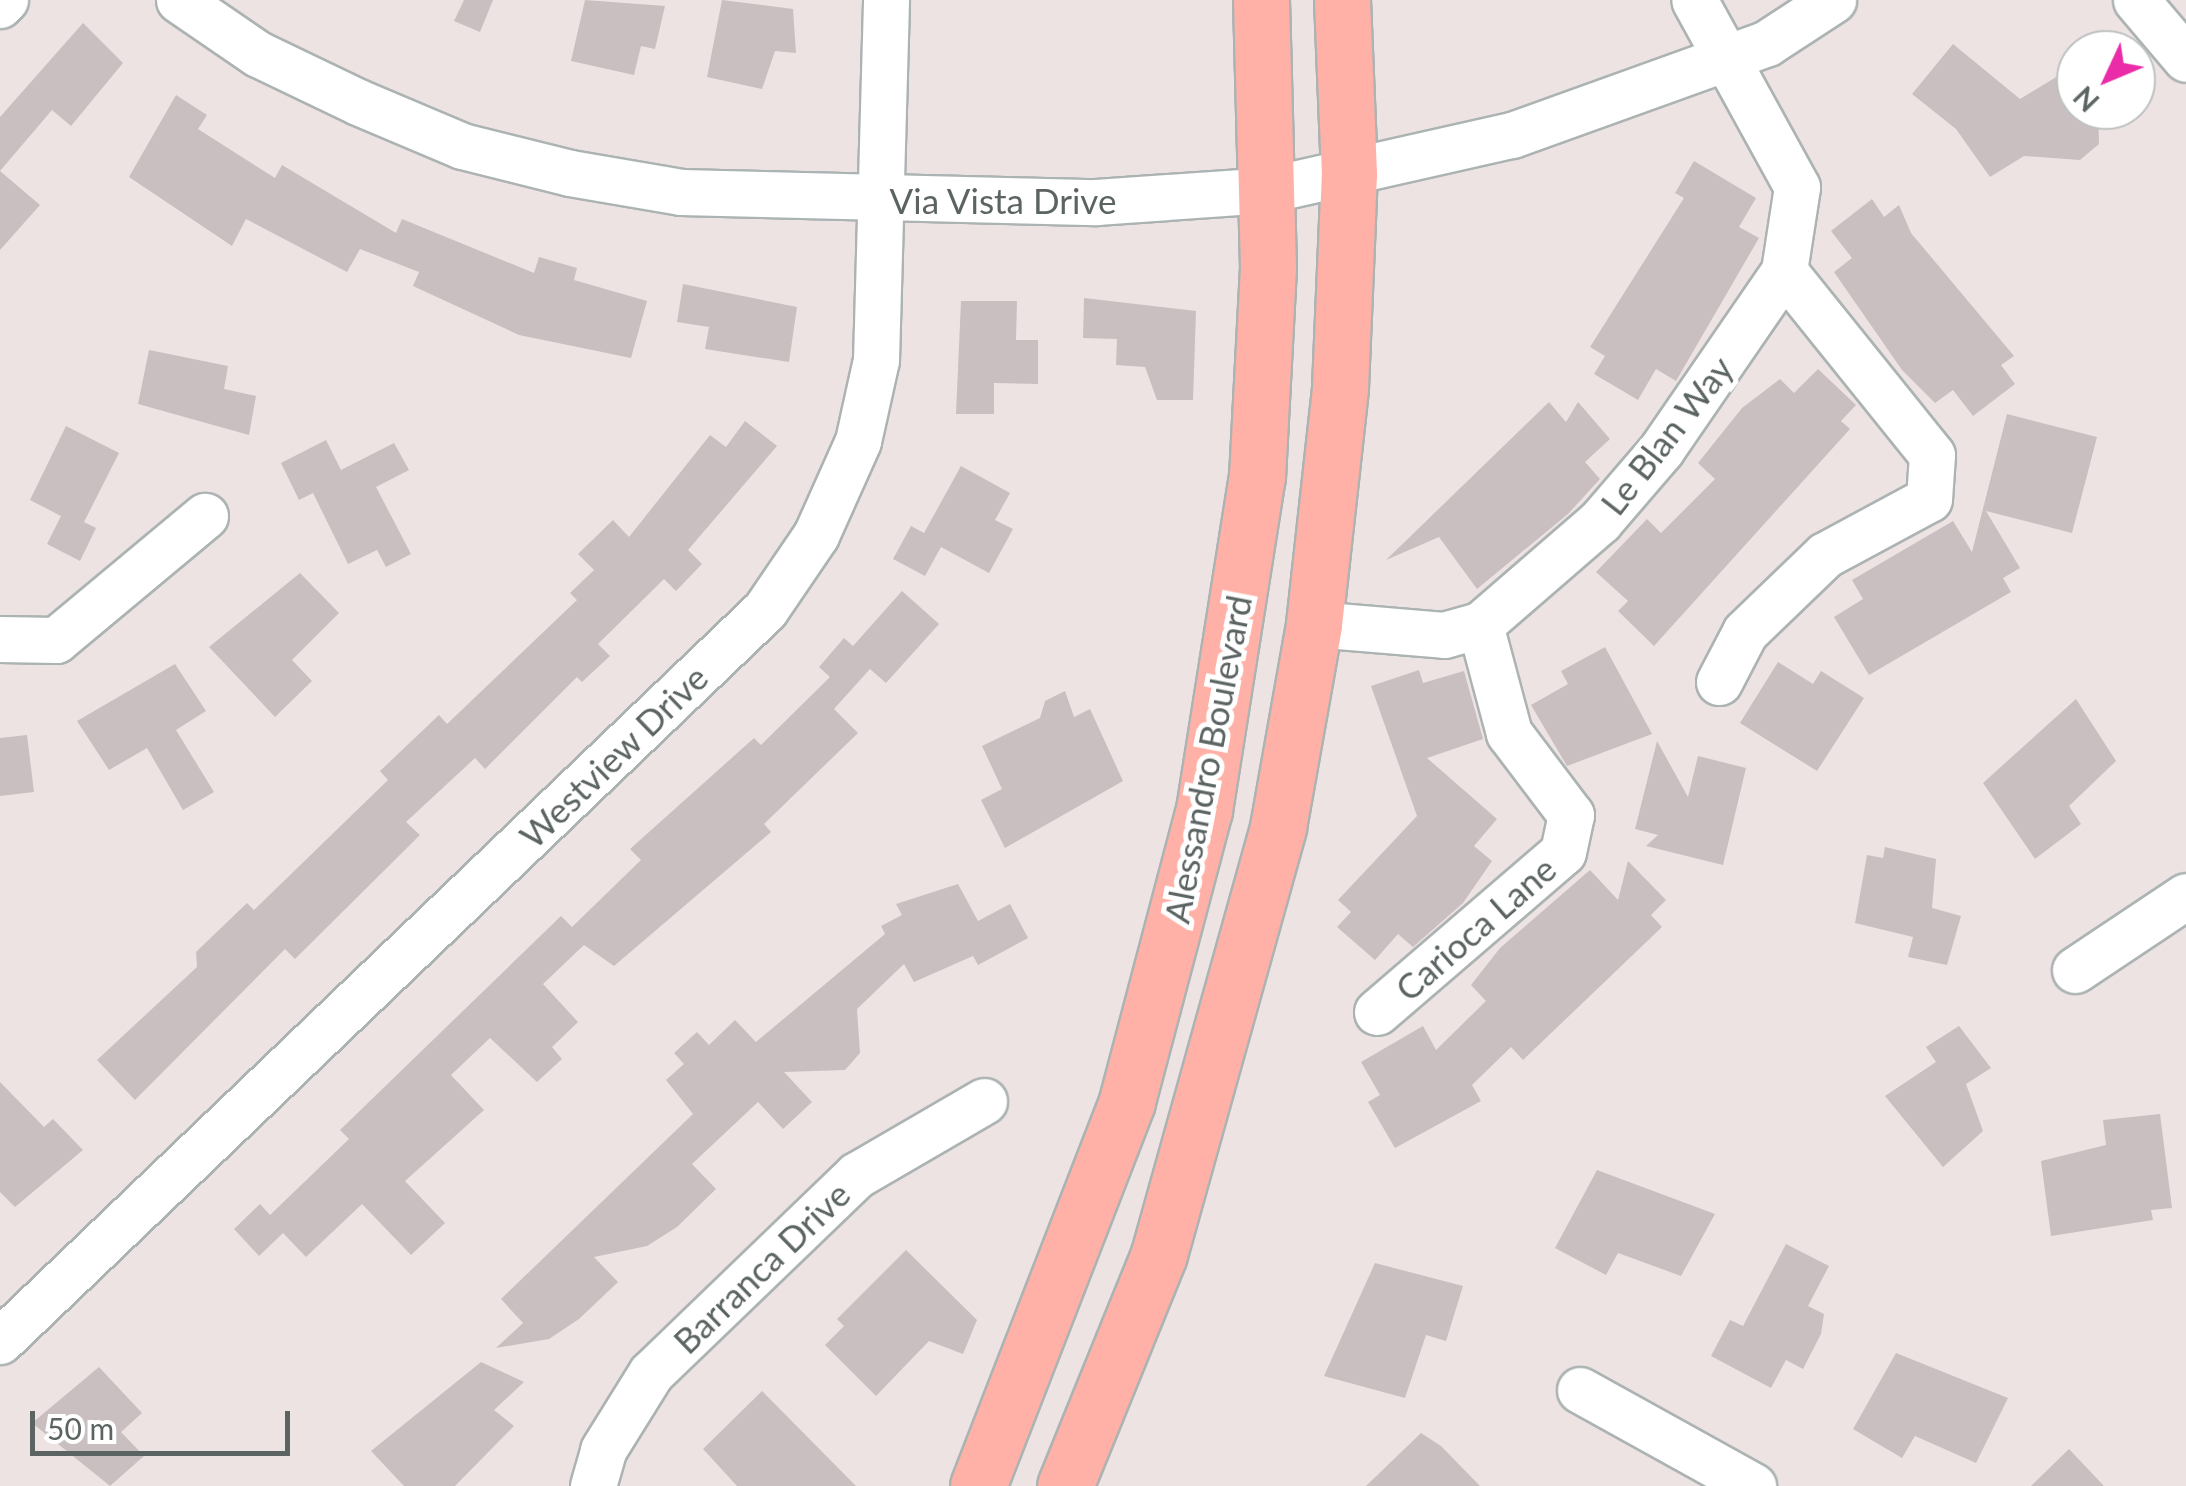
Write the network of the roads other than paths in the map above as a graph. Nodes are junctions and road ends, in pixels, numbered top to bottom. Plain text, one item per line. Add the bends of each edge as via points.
1 (179, 0) edge
2 (886, 0) edge
3 (1261, 0) edge
4 (1342, 0) edge
5 (1694, 0) edge
6 (1833, 0) edge
7 (2136, 0) edge
8 (1729, 57) junction
9 (2186, 60) edge
10 (1349, 174) junction
11 (1267, 190) junction
12 (884, 201) junction
13 (1784, 271) junction
14 (205, 516) dead end
15 (1314, 624) junction
16 (1480, 625) junction
17 (0, 639) edge
18 (1720, 682) dead end
19 (2186, 896) edge
20 (2076, 970) dead end
21 (1377, 1012) dead end
22 (984, 1101) dead end
23 (0, 1341) edge
24 (1580, 1390) dead end
25 (593, 1486) edge
26 (978, 1486) edge
27 (1064, 1486) edge
28 (1753, 1486) edge

1 - 12 street, Via Vista Drive via 258,54 462,146 681,192
2 - 12 street, Westview Drive
3 - 11 main road, Alessandro Boulevard
4 - 10 main road
5 - 8 street, Le Blan Way
6 - 8 street, Via Vista Drive
7 - 9 street
8 - 10 street, Via Vista Drive via 1619,103
8 - 13 street, Le Blan Way via 1796,188
10 - 11 street, Via Vista Drive
10 - 15 main road via 1340,387
11 - 12 street, Via Vista Drive via 1096,202
11 - 26 main road, Alessandro Boulevard via 1257,477 1204,810 1122,1119
12 - 23 street, Westview Drive via 876,360 858,441 816,535 766,610
13 - 16 street, Le Blan Way via 1600,521
13 - 18 street via 1932,456 1929,499 1825,555 1745,632
14 - 17 street via 56,640
15 - 16 street via 1444,635
15 - 27 main road via 1240,988 1159,1254
16 - 21 street, Carioca Lane via 1509,733 1571,815 1563,852
19 - 20 street
22 - 25 street, Barranca Drive via 857,1175 651,1373 603,1450
24 - 28 street

